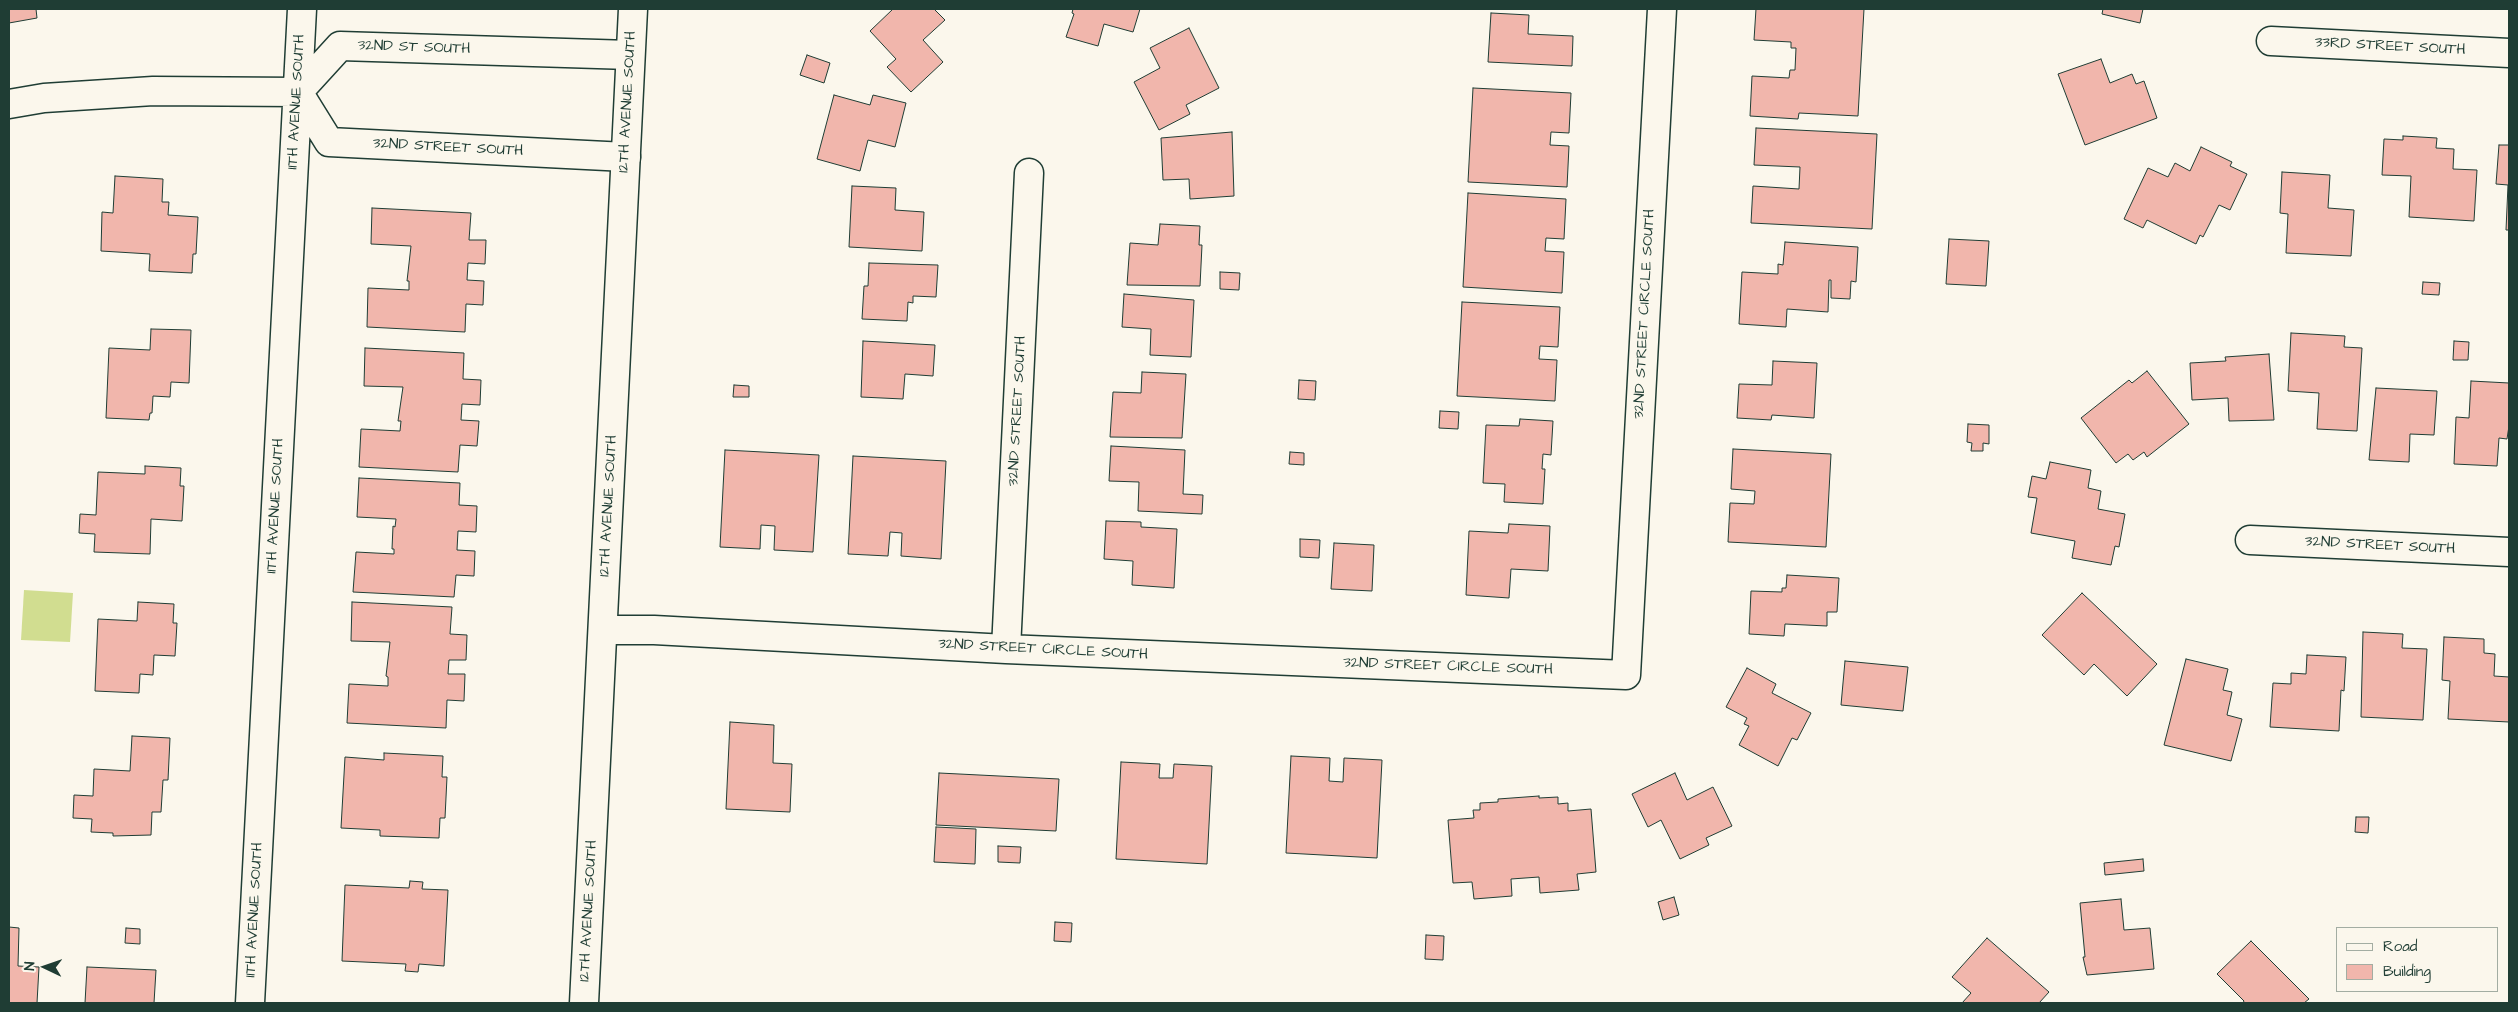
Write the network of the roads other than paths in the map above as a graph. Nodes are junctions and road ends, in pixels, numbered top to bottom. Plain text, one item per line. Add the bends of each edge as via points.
1 (302, 9) edge
2 (633, 9) edge
3 (1662, 9) edge
4 (2271, 41) dead end
5 (2509, 53) edge
6 (630, 55) junction
7 (298, 92) junction
8 (9, 104) edge
9 (626, 157) junction
10 (1029, 173) dead end
11 (2250, 540) dead end
12 (2509, 552) edge
13 (604, 630) junction
14 (1006, 649) junction
15 (250, 1003) edge
16 (584, 1003) edge

1 - 7 street, 11TH AVENUE SOUTH
2 - 6 street, 12TH AVENUE SOUTH
3 - 14 street, 32ND STREET CIRCLE SOUTH via 1626,675
4 - 5 street, 33RD STREET SOUTH
6 - 7 street, 32ND ST SOUTH via 340,46
6 - 9 street, 12TH AVENUE SOUTH
7 - 8 street via 153,91 44,98
7 - 9 street, 32ND STREET SOUTH via 329,142
7 - 15 street, 11TH AVENUE SOUTH
9 - 13 street, 12TH AVENUE SOUTH
10 - 14 street, 32ND STREET SOUTH
11 - 12 street, 32ND STREET SOUTH
13 - 14 street, 32ND STREET CIRCLE SOUTH
13 - 16 street, 12TH AVENUE SOUTH

